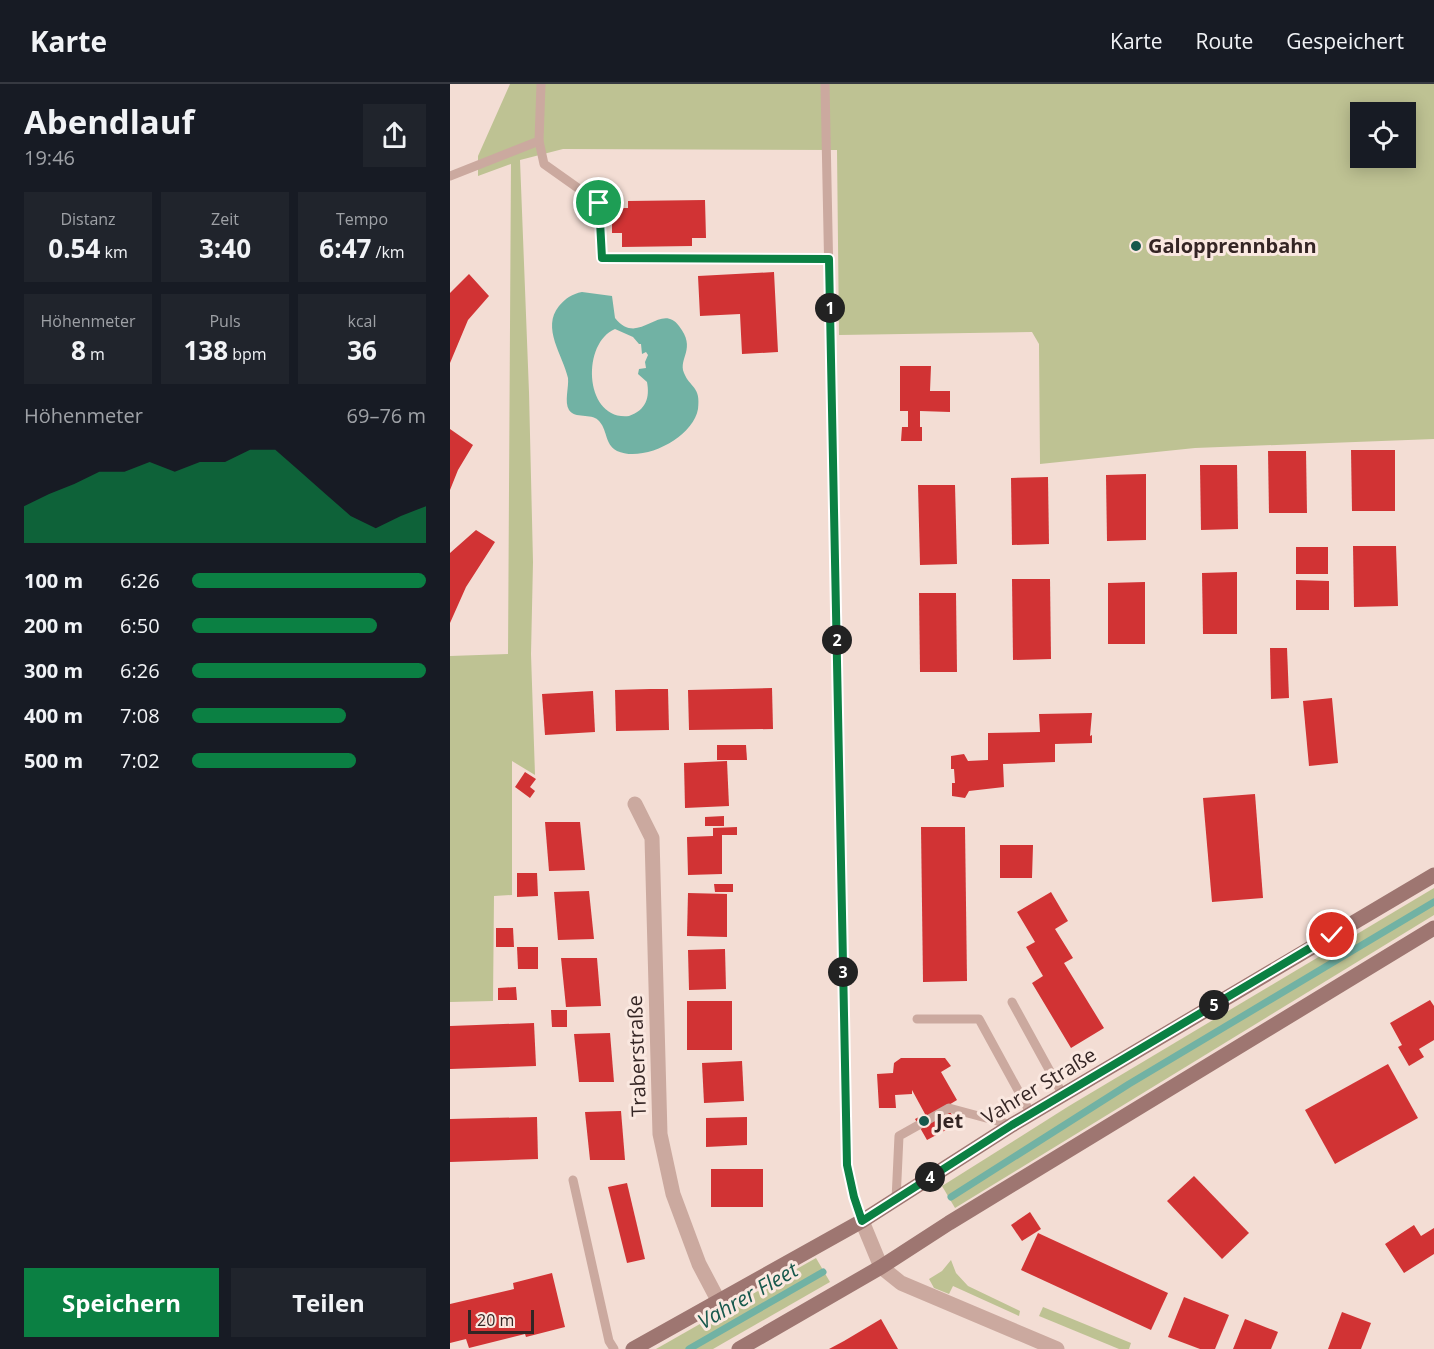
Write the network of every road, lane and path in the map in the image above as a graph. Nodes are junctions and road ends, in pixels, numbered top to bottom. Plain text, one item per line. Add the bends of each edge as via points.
1 (541, 84) edge
2 (825, 84) edge
3 (539, 141) junction
4 (450, 176) edge
5 (829, 259) junction
6 (635, 804) dead end
7 (1434, 875) edge
8 (1434, 928) edge
9 (1012, 1002) dead end
10 (916, 1018) dead end
11 (1063, 1095) junction
12 (1031, 1114) junction
13 (1012, 1125) junction
14 (573, 1180) dead end
15 (896, 1200) junction
16 (862, 1221) junction
17 (881, 1267) junction
18 (718, 1300) junction
19 (614, 1349) edge
20 (633, 1349) edge
21 (739, 1349) edge
22 (1057, 1349) edge

1 - 3 lane
2 - 5 lane
3 - 4 lane
3 - 5 lane via 544,164 599,203 602,258
5 - 16 lane via 847,1165
6 - 18 street, Traberstraße via 652,838 660,1134 673,1194 699,1264
7 - 11 main road, Vahrer Straße
8 - 17 main road
9 - 11 lane
10 - 12 lane via 979,1019
11 - 12 main road, Vahrer Straße
12 - 13 main road, Vahrer Straße
13 - 15 main road, Vahrer Straße
13 - 15 lane via 949,1108 899,1137
14 - 19 lane
15 - 16 main road, Vahrer Straße
16 - 17 street
16 - 18 main road, Vahrer Straße
17 - 21 main road
17 - 22 street via 900,1283
18 - 20 main road, Vahrer Straße

